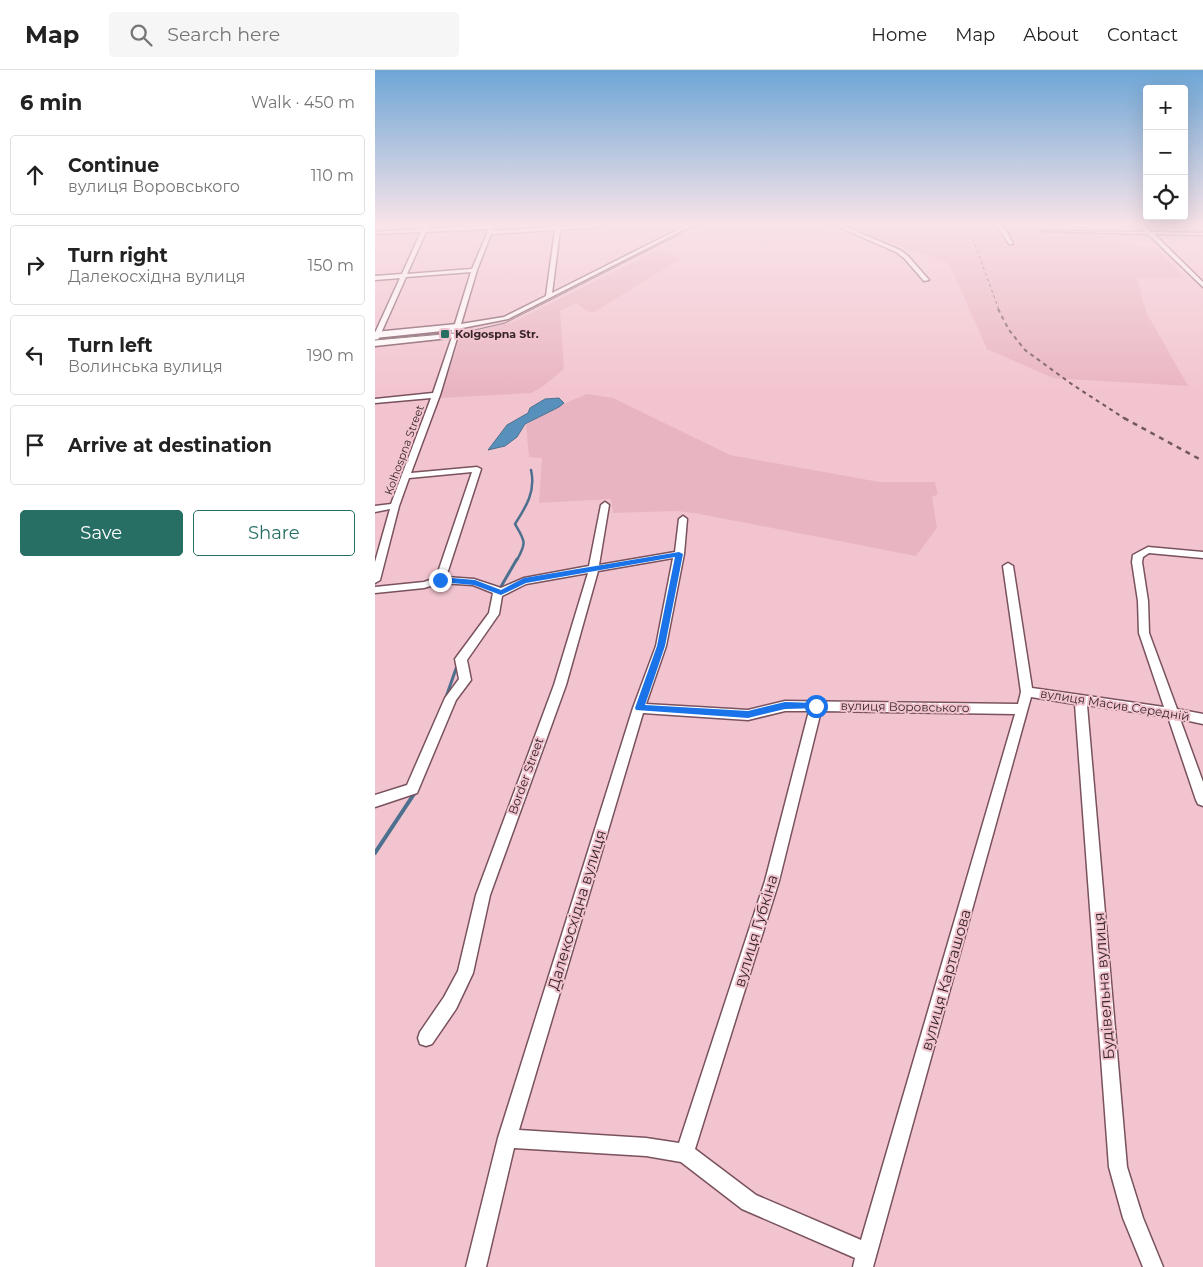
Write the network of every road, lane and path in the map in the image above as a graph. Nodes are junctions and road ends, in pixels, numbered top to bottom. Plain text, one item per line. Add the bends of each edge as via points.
1 (401, 280) edge
2 (471, 280) edge
3 (551, 280) edge
4 (581, 280) edge
5 (549, 296) junction
6 (456, 331) junction
7 (376, 338) edge
8 (436, 395) junction
9 (375, 401) edge
10 (407, 476) junction
11 (605, 505) dead end
12 (395, 506) junction
13 (375, 509) edge
14 (683, 518) dead end
15 (679, 554) junction
16 (1203, 555) edge
17 (1008, 566) dead end
18 (594, 568) junction
19 (375, 580) edge
20 (440, 580) junction
21 (375, 590) edge
22 (498, 592) junction
23 (1027, 692) junction
24 (1081, 700) junction
25 (816, 706) junction
26 (639, 708) junction
27 (1021, 709) junction
28 (1174, 713) junction
29 (1203, 720) edge
30 (1203, 800) edge
31 (375, 801) edge
32 (426, 1038) dead end
33 (507, 1138) junction
34 (685, 1153) junction
35 (865, 1260) edge
36 (476, 1267) edge
37 (1153, 1267) edge

1 - 7 street
2 - 6 street, Kolhospna Street
3 - 5 street
4 - 5 street
5 - 6 street via 505,318
6 - 7 street
6 - 8 street, Kolhospna Street
8 - 9 street
8 - 10 street, Kolhospna Street
10 - 12 street, Kolhospna Street
10 - 20 street via 477,469
11 - 18 street, Border Street
12 - 13 street
12 - 19 street, Kolhospna Street
14 - 15 street, Далекосхідна вулиця
15 - 18 street
15 - 26 street, Далекосхідна вулиця via 661,646
16 - 28 street via 1148,550 1138,555 1144,633
17 - 23 street
18 - 22 street via 524,581
18 - 32 street, Border Street via 560,685 483,895 465,973 450,1003
20 - 21 street via 424,585
20 - 22 street via 475,582
22 - 31 street via 494,614 461,659 465,680 451,698 412,789
23 - 24 street, вулиця Масив Середній
23 - 27 street, вулиця Карташова
24 - 28 street, вулиця Масив Середній
24 - 37 street, Будівельна вулиця via 1118,1167 1137,1233
25 - 26 street, вулиця Воровського via 785,706 748,715
25 - 27 street, вулиця Воровського
25 - 34 street, вулиця Губкіна via 772,881
26 - 33 street, Далекосхідна вулиця
27 - 35 street, вулиця Карташова via 993,818
28 - 29 street, вулиця Масив Середній
28 - 30 street
33 - 34 street via 646,1147
33 - 36 street, Далекосхідна вулиця
34 - 35 street via 749,1202

